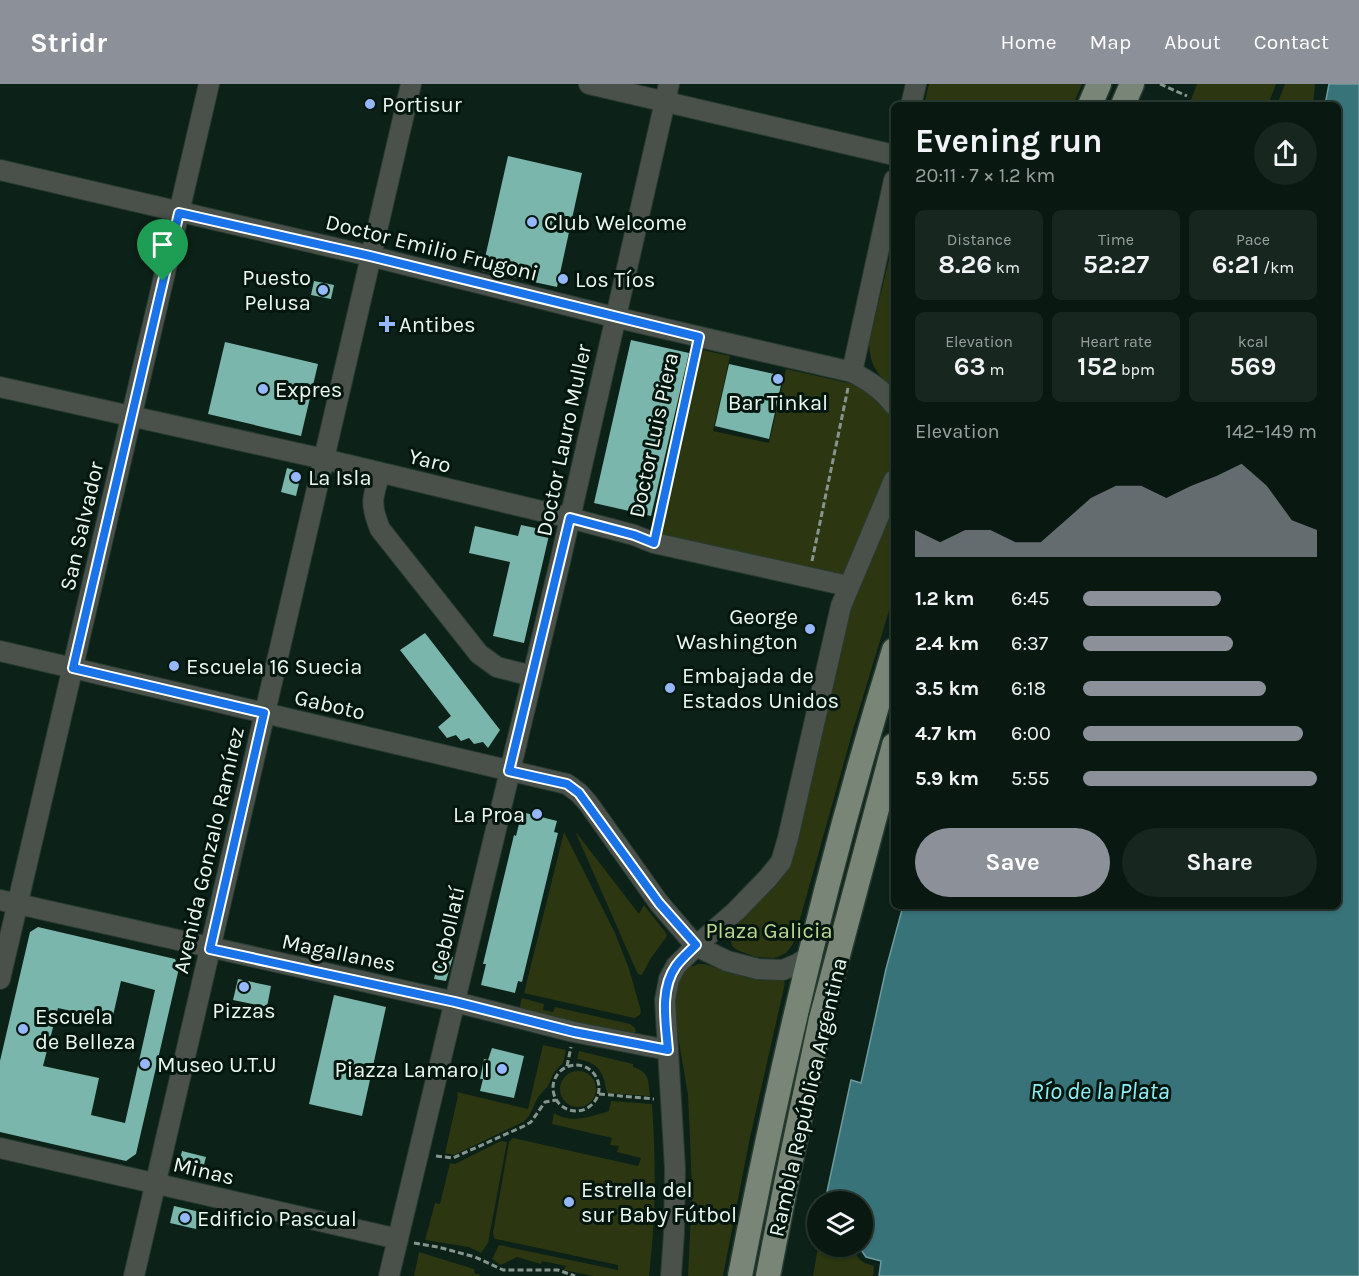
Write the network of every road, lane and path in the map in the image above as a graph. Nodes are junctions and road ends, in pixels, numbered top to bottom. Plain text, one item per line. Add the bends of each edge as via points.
1 (209, 84) edge
2 (411, 84) edge
3 (589, 84) edge
4 (916, 84) edge
5 (1099, 84) edge
6 (1132, 84) edge
7 (1160, 84) edge
8 (667, 93) edge
9 (1187, 96) dead end
10 (912, 102) edge
11 (1091, 102) edge
12 (1124, 102) edge
13 (891, 154) edge
14 (0, 170) edge
15 (891, 194) edge
16 (179, 213) junction
17 (370, 256) junction
18 (614, 317) junction
19 (699, 337) junction
20 (852, 372) junction
21 (0, 387) edge
22 (891, 401) edge
23 (132, 416) junction
24 (324, 459) junction
25 (380, 473) junction
26 (891, 487) edge
27 (570, 518) junction
28 (654, 543) junction
29 (809, 577) junction
30 (848, 586) junction
31 (0, 651) edge
32 (891, 660) edge
33 (73, 668) junction
34 (532, 676) junction
35 (264, 713) junction
36 (891, 756) edge
37 (509, 771) junction
38 (9, 902) edge
39 (696, 945) junction
40 (210, 949) junction
41 (810, 956) junction
42 (0, 979) edge
43 (455, 1002) junction
44 (668, 1050) junction
45 (599, 1094) junction
46 (672, 1098) junction
47 (556, 1100) junction
48 (0, 1148) edge
49 (417, 1154) junction
50 (156, 1183) junction
51 (398, 1239) junction
52 (134, 1276) edge
53 (389, 1276) edge
54 (574, 1276) edge
55 (671, 1276) edge
56 (740, 1276) edge
57 (768, 1276) edge

1 - 16 street, San Salvador
2 - 17 street, Avenida Gonzalo Ramírez
3 - 8 street
4 - 10 street
5 - 11 main road
6 - 12 main road
7 - 9 path
8 - 13 street
8 - 18 street, Doctor Lauro Muller
14 - 16 street, Doctor Emilio Frugoni
15 - 20 street
16 - 17 street, Doctor Emilio Frugoni
16 - 23 street, San Salvador
17 - 18 street, Doctor Emilio Frugoni
17 - 24 street, Avenida Gonzalo Ramírez
18 - 19 street, Doctor Emilio Frugoni
18 - 27 street, Doctor Lauro Muller
19 - 20 street, Doctor Emilio Frugoni
19 - 28 path, Doctor Luis Piera
20 - 22 street via 870,381
20 - 29 path
21 - 23 street, Yaro
23 - 24 street, Yaro
23 - 33 street, San Salvador
24 - 25 street, Yaro
24 - 35 street, Avenida Gonzalo Ramírez
25 - 27 street, Yaro
25 - 34 street via 373,510 380,529 478,654 497,667
26 - 30 street
27 - 28 street, Yaro
27 - 34 street, Doctor Lauro Muller
28 - 29 street, Yaro
29 - 30 street, Yaro
30 - 39 street via 781,862 736,911
31 - 33 street, Gaboto
32 - 41 main road, Rambla República Argentina
33 - 35 street, Gaboto
33 - 38 street, San Salvador
34 - 37 street, Doctor Lauro Muller
35 - 37 street, Gaboto
35 - 40 street, Avenida Gonzalo Ramírez
36 - 57 main road, Rambla República Argentina via 821,1019
37 - 39 street, Gaboto via 558,781 579,793 659,903
37 - 43 street, Cebollatí
38 - 40 street, Magallanes
38 - 42 street, San Salvador
39 - 41 street via 727,961 758,969 783,970
39 - 44 street via 669,979 665,1000
40 - 43 street, Magallanes
40 - 50 street, Avenida Gonzalo Ramírez
41 - 56 main road, Rambla República Argentina
43 - 44 street, Magallanes via 574,1032
43 - 49 street, Cebollatí
44 - 46 street
45 - 46 path
45 - 47 path via 590,1107 576,1112
45 - 47 path via 595,1073 575,1064 556,1077
46 - 55 street via 675,1168
47 - 49 path via 544,1102 531,1122 453,1158
48 - 50 street, Minas
49 - 51 street, Cebollatí
50 - 51 street, Minas
50 - 52 street, Avenida Gonzalo Ramírez
51 - 53 street, Cebollatí
51 - 54 path via 475,1257 503,1270 558,1270

